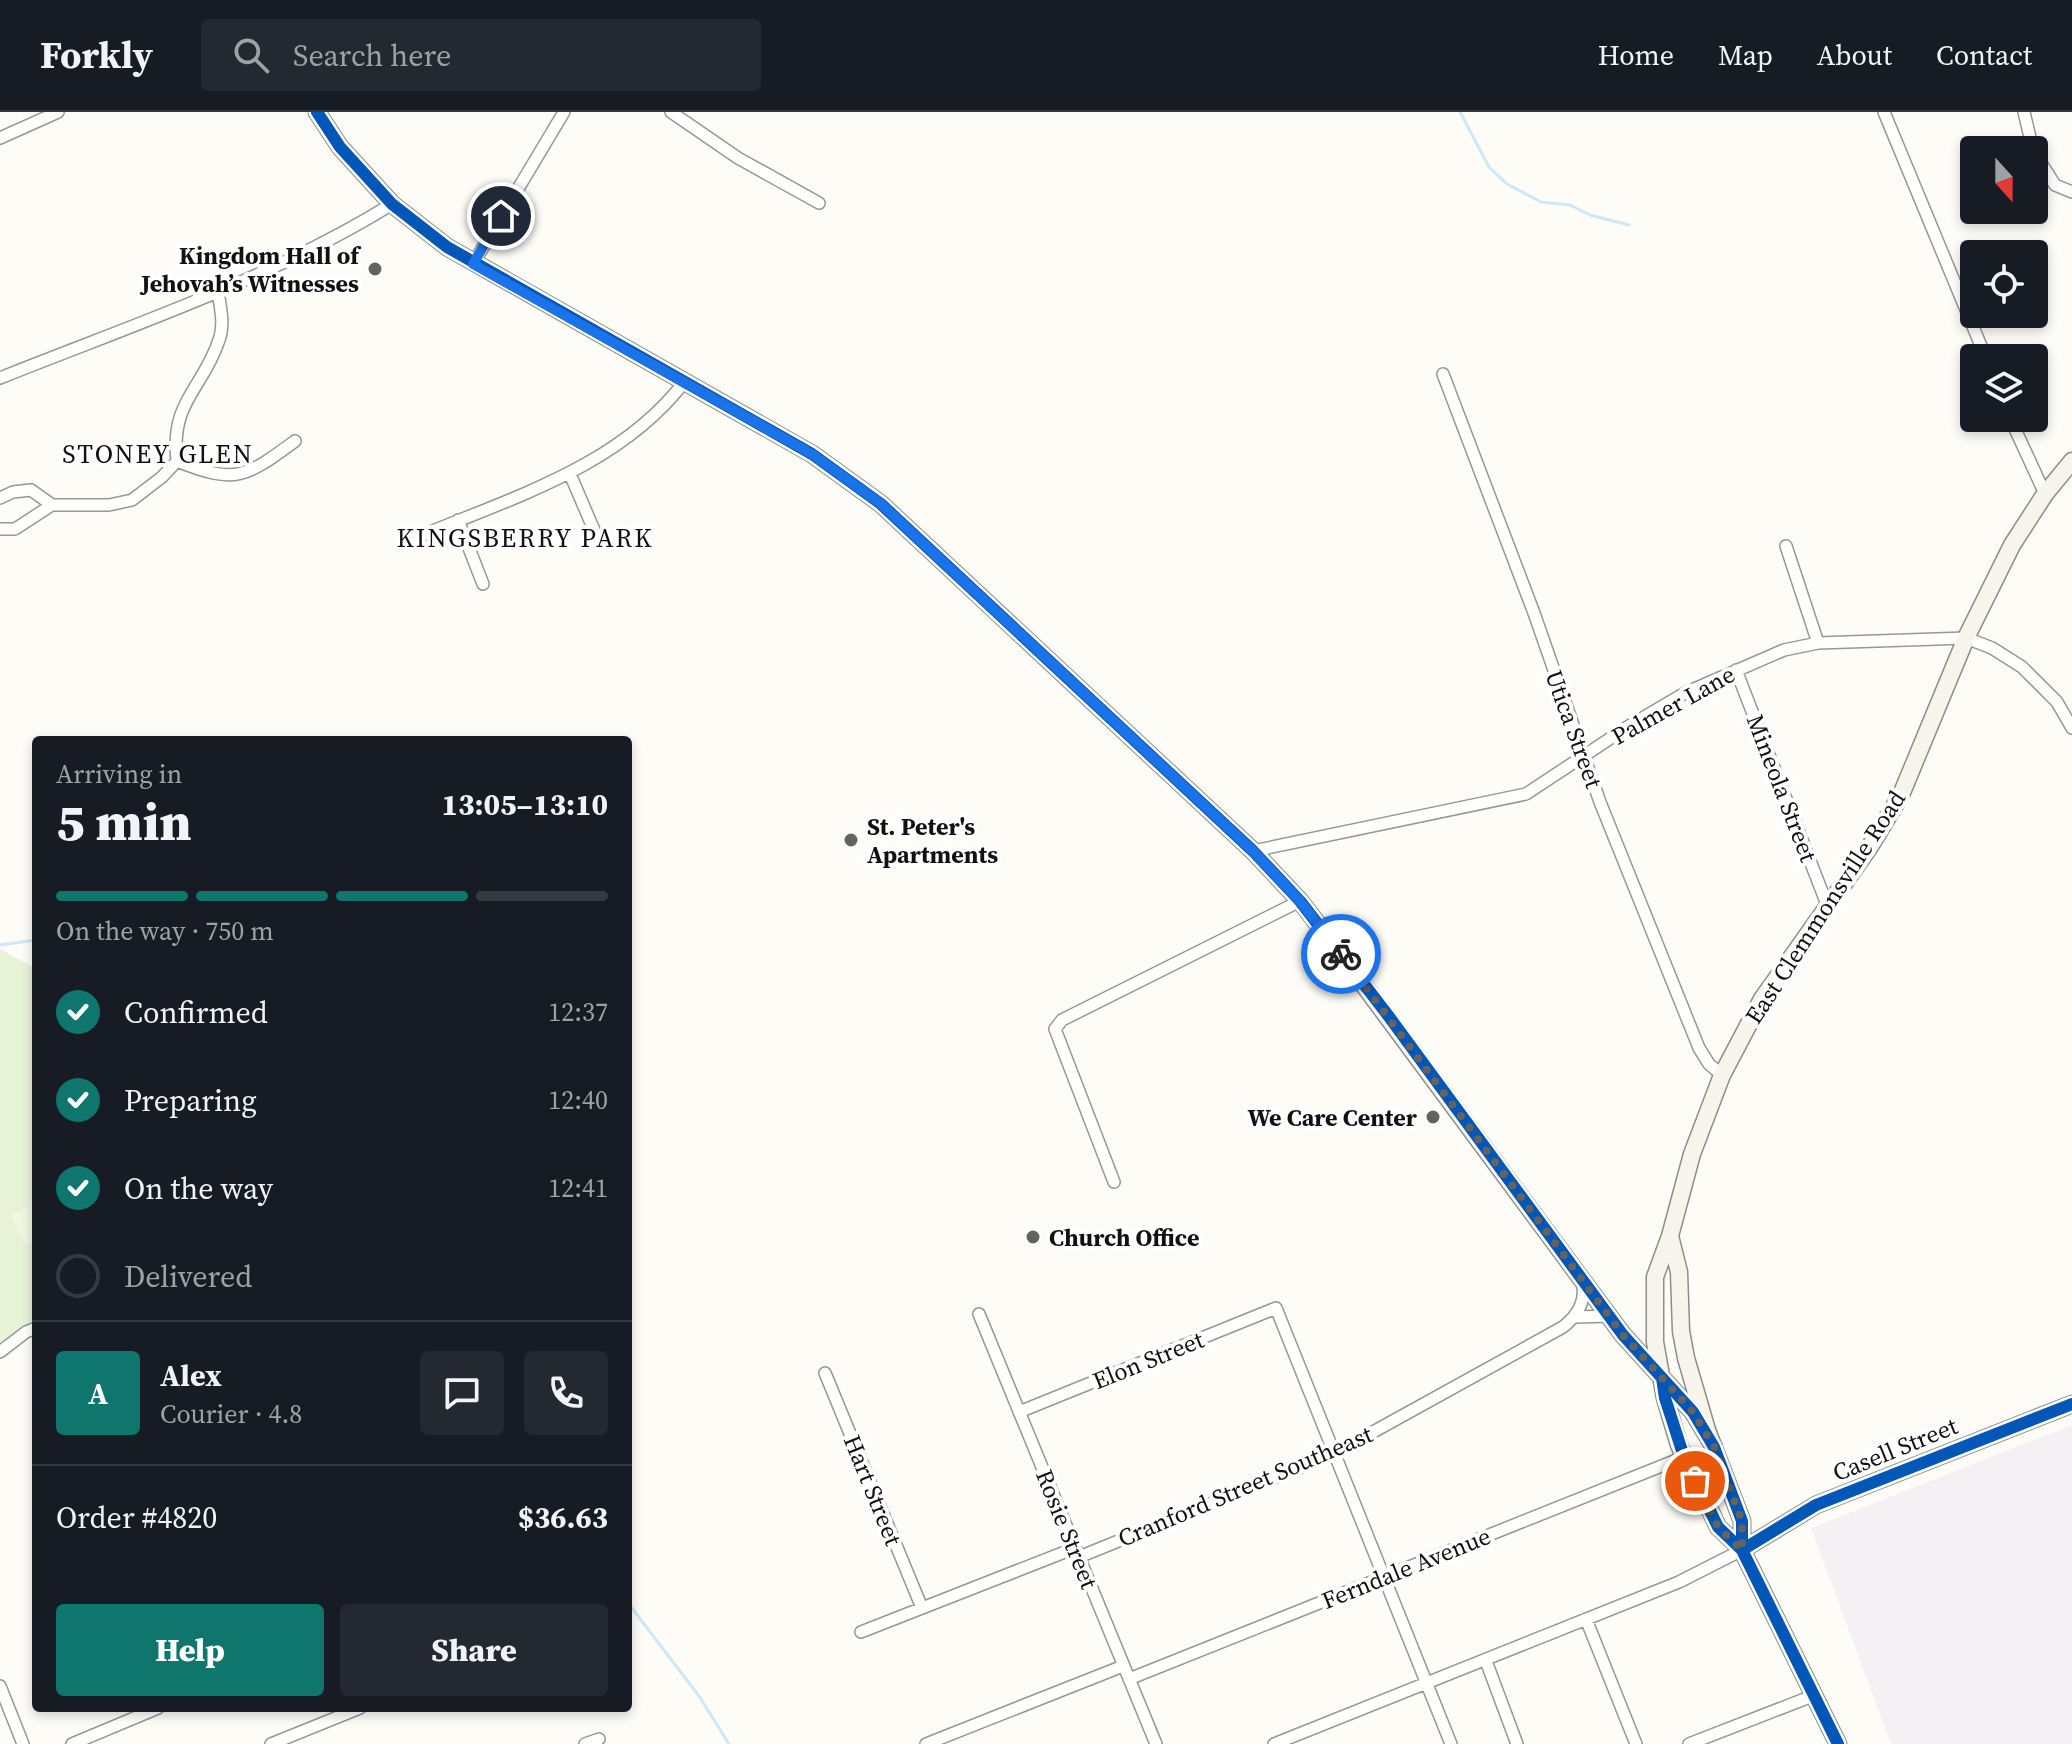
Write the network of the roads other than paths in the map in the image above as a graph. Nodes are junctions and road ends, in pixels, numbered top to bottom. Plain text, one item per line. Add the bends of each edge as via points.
1 (58, 112) edge
2 (317, 112) edge
3 (564, 112) edge
4 (671, 112) edge
5 (1884, 112) edge
6 (2024, 112) edge
7 (2030, 136) edge
8 (0, 138) edge
9 (2048, 174) edge
10 (2072, 192) edge
11 (819, 203) dead end
12 (392, 204) junction
13 (473, 264) junction
14 (218, 291) junction
15 (1980, 344) edge
16 (1443, 374) dead end
17 (0, 378) edge
18 (685, 381) junction
19 (2016, 432) edge
20 (295, 441) dead end
21 (177, 461) junction
22 (2072, 461) edge
23 (570, 474) junction
24 (2045, 494) junction
25 (0, 498) edge
26 (52, 505) junction
27 (458, 520) junction
28 (0, 529) edge
29 (597, 537) dead end
30 (409, 541) dead end
31 (1786, 546) dead end
32 (483, 584) dead end
33 (1966, 638) junction
34 (1818, 643) junction
35 (1736, 670) junction
36 (2072, 728) edge
37 (1584, 757) junction
38 (1253, 851) junction
39 (1300, 901) junction
40 (1828, 907) junction
41 (1722, 1075) junction
42 (1114, 1182) dead end
43 (1670, 1236) junction
44 (1580, 1276) junction
45 (979, 1314) dead end
46 (1610, 1316) junction
47 (1576, 1317) junction
48 (32, 1330) edge
49 (0, 1352) edge
50 (825, 1373) dead end
51 (1662, 1378) junction
52 (2072, 1404) edge
53 (1019, 1412) junction
54 (1714, 1447) junction
55 (1335, 1453) junction
56 (1684, 1457) junction
57 (1742, 1550) junction
58 (1077, 1553) junction
59 (1385, 1576) junction
60 (922, 1608) junction
61 (1586, 1619) junction
62 (861, 1632) dead end
63 (1486, 1661) junction
64 (1123, 1666) junction
65 (1129, 1679) junction
66 (1427, 1684) junction
67 (0, 1686) edge
68 (1815, 1695) junction
69 (148, 1712) edge
70 (350, 1712) edge
71 (599, 1739) dead end
72 (23, 1744) edge
73 (72, 1744) edge
74 (271, 1744) edge
75 (585, 1744) edge
76 (926, 1744) edge
77 (1156, 1744) edge
78 (1274, 1744) edge
79 (1451, 1744) edge
80 (1517, 1744) edge
81 (1636, 1744) edge
82 (1689, 1744) edge
83 (1838, 1744) edge

1 - 8 street
2 - 12 street via 340,147
3 - 13 street
4 - 11 street via 738,158
5 - 15 street
6 - 7 street
9 - 10 street via 2055,185
12 - 13 street
12 - 14 street via 340,236
13 - 18 street
14 - 17 street
14 - 21 street via 219,340 177,421
16 - 37 street, Utica Street
18 - 23 street via 639,431
18 - 38 street via 812,454 881,504
19 - 24 street
20 - 21 street via 250,473 226,475
21 - 26 street via 132,500
22 - 24 street, East Clemmonsville Road
23 - 27 street
23 - 29 street
24 - 33 street, East Clemmonsville Road via 2012,545
25 - 26 street via 31,490
26 - 28 street via 15,529
27 - 30 street
27 - 32 street
31 - 34 street
33 - 34 street, Palmer Lane
33 - 36 street, Palmer Lane via 2022,667 2057,702
33 - 40 street, East Clemmonsville Road via 1901,795
34 - 35 street, Palmer Lane
35 - 37 street, Palmer Lane via 1685,693
35 - 40 street, Mineola Street
37 - 38 street, Palmer Lane via 1526,794 1507,800
37 - 41 street, Utica Street via 1699,1048
38 - 39 street
39 - 42 street via 1062,1020 1055,1029
39 - 44 street
40 - 41 street, East Clemmonsville Road via 1762,999
41 - 43 street, East Clemmonsville Road via 1692,1154
43 - 51 street, East Clemmonsville Road via 1655,1277 1653,1302
43 - 54 street, East Clemmonsville Road via 1679,1272 1686,1358
44 - 46 street
44 - 47 street via 1584,1290
45 - 53 street, Rosie Street
46 - 47 street
46 - 51 street
47 - 55 street, Cranford Street Southeast
48 - 49 street
50 - 60 street, Hart Street
51 - 54 street via 1693,1412
51 - 56 street, East Clemmonsville Road
52 - 57 street, Casell Street via 1816,1505
53 - 55 street, Elon Street via 1276,1308
53 - 58 street, Rosie Street
54 - 57 street via 1742,1521
55 - 58 street, Cranford Street Southeast
55 - 59 street
56 - 57 street, East Clemmonsville Road via 1718,1527
56 - 59 street, Ferndale Avenue
57 - 61 street, Casell Street
57 - 68 street
58 - 60 street, Cranford Street Southeast
58 - 64 street, Rosie Street
59 - 65 street, Ferndale Avenue
59 - 66 street
60 - 62 street, Cranford Street Southeast
61 - 63 street, Casell Street
61 - 81 street
63 - 66 street, Casell Street
63 - 80 street
64 - 65 street, Rosie Street
64 - 76 street
65 - 77 street, Rosie Street
66 - 78 street, Casell Street
66 - 79 street
67 - 72 street
68 - 82 street
68 - 83 street
69 - 73 street
70 - 74 street
71 - 75 street

